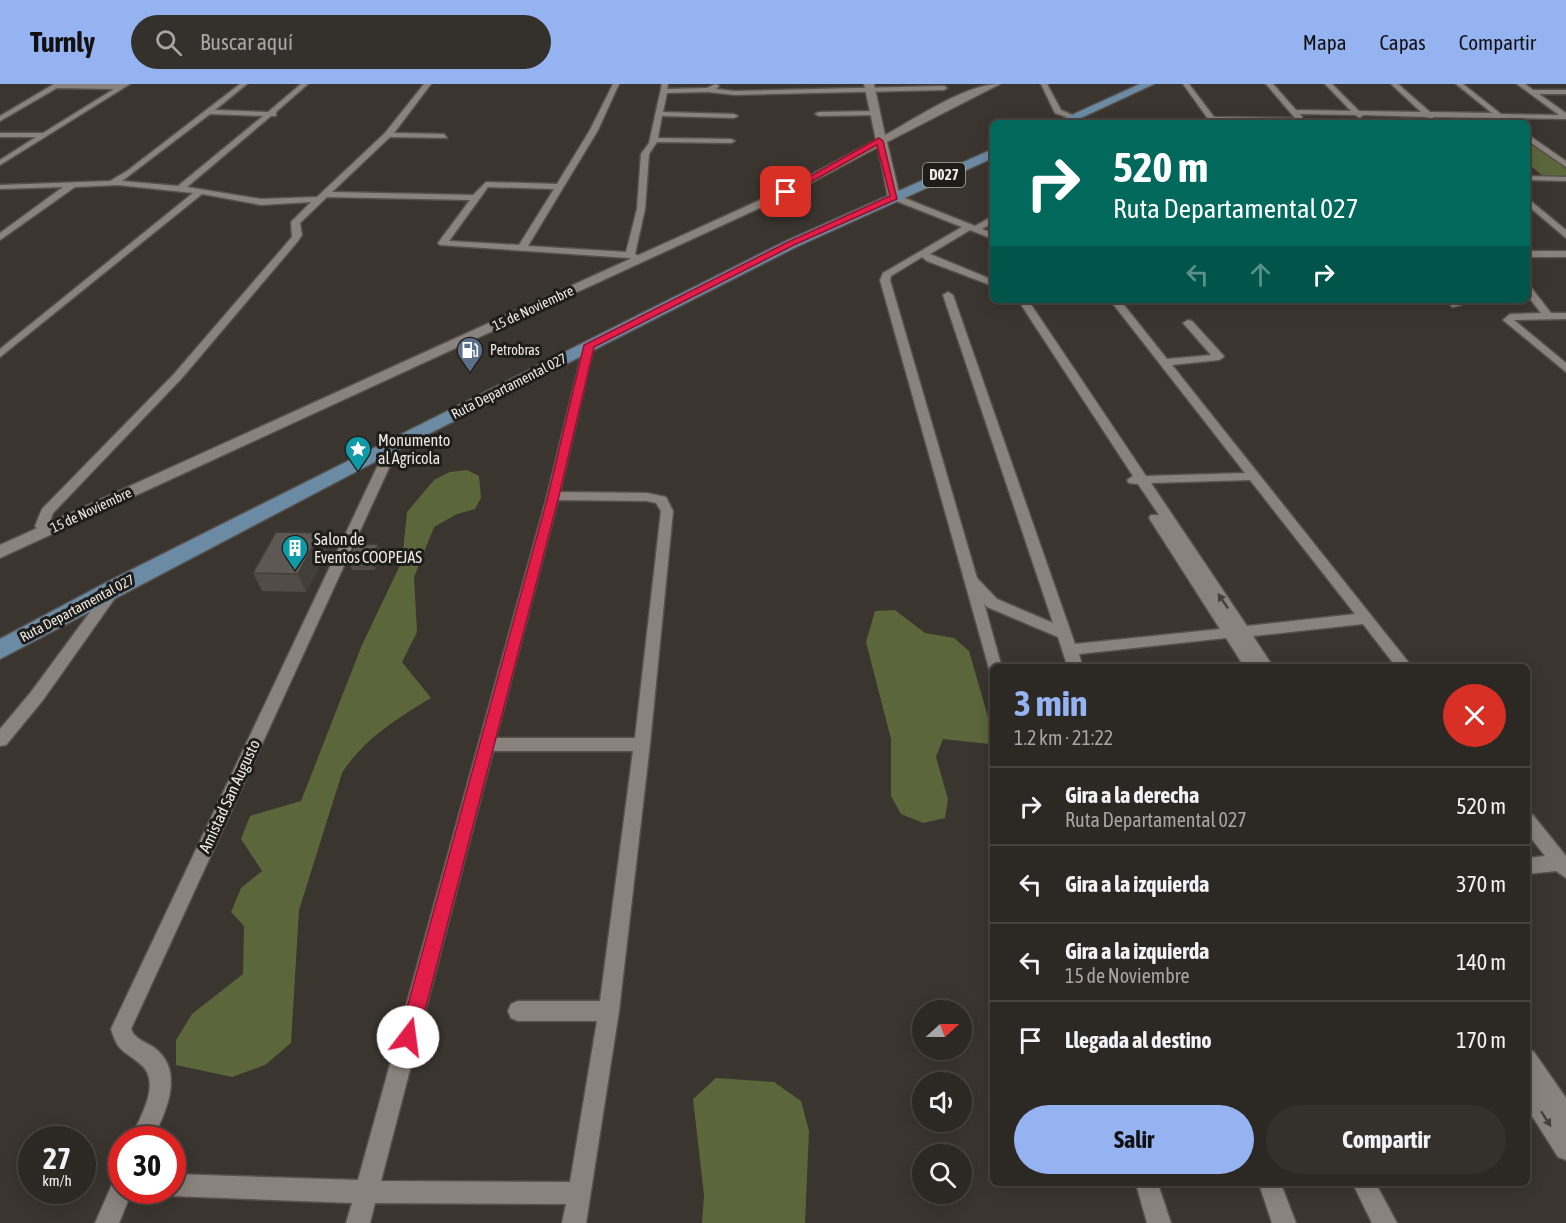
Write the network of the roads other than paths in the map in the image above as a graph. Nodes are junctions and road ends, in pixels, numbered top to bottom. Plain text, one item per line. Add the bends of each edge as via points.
1 (244, 84) edge
2 (305, 84) edge
3 (428, 84) edge
4 (616, 84) edge
5 (718, 84) edge
6 (994, 84) edge
7 (1044, 84) edge
8 (1149, 84) edge
9 (1186, 84) edge
10 (1269, 84) edge
11 (1328, 84) edge
12 (1394, 84) edge
13 (1459, 84) edge
14 (1520, 84) edge
15 (1559, 84) edge
16 (58, 85) edge
17 (125, 85) edge
18 (665, 87) edge
19 (869, 87) edge
20 (944, 88) dead end
21 (708, 90) junction
22 (1566, 90) edge
23 (1276, 92) junction
24 (1531, 92) junction
25 (210, 112) junction
26 (1293, 112) junction
27 (874, 113) junction
28 (1356, 113) junction
29 (273, 114) junction
30 (659, 114) junction
31 (819, 114) dead end
32 (1428, 114) junction
33 (734, 116) dead end
34 (1500, 116) junction
35 (1566, 117) edge
36 (1072, 118) junction
37 (0, 119) edge
38 (1067, 120) edge
39 (1213, 120) edge
40 (1289, 120) edge
41 (1300, 120) edge
42 (1364, 120) edge
43 (1435, 120) edge
44 (1506, 120) edge
45 (0, 135) edge
46 (44, 135) junction
47 (388, 135) junction
48 (444, 136) dead end
49 (1530, 138) edge
50 (654, 140) junction
51 (731, 141) dead end
52 (879, 141) junction
53 (990, 154) edge
54 (0, 163) edge
55 (1566, 165) edge
56 (1530, 178) edge
57 (1566, 179) edge
58 (112, 183) junction
59 (72, 185) junction
60 (0, 187) edge
61 (559, 187) junction
62 (179, 190) junction
63 (200, 191) junction
64 (322, 197) junction
65 (894, 197) junction
66 (477, 198) junction
67 (1530, 204) edge
68 (990, 220) edge
69 (970, 227) junction
70 (990, 235) edge
71 (1566, 235) edge
72 (0, 237) edge
73 (522, 248) junction
74 (925, 251) junction
75 (1530, 254) edge
76 (1566, 254) edge
77 (635, 257) junction
78 (990, 282) edge
79 (1530, 292) edge
80 (948, 295) dead end
81 (1015, 303) edge
82 (1025, 303) edge
83 (1117, 303) edge
84 (1549, 316) junction
85 (1566, 316) edge
86 (1188, 323) dead end
87 (589, 345) junction
88 (0, 354) edge
89 (1165, 362) junction
90 (1565, 368) edge
91 (394, 444) junction
92 (1255, 476) junction
93 (1136, 479) junction
94 (553, 496) junction
95 (47, 530) junction
96 (0, 552) edge
97 (968, 574) junction
98 (117, 586) junction
99 (1367, 618) junction
100 (1237, 632) junction
101 (1063, 633) junction
102 (0, 650) edge
103 (1070, 650) junction
104 (994, 664) edge
105 (1075, 664) edge
106 (1251, 664) edge
107 (1264, 664) edge
108 (1403, 664) edge
109 (0, 740) edge
110 (642, 744) junction
111 (487, 745) junction
112 (1530, 824) edge
113 (1530, 866) edge
114 (1563, 866) edge
115 (518, 1011) dead end
116 (609, 1011) junction
117 (1530, 1063) edge
118 (1530, 1094) edge
119 (1566, 1117) edge
120 (147, 1126) edge
121 (1566, 1149) edge
122 (186, 1186) edge
123 (1148, 1186) edge
124 (1271, 1186) edge
125 (1365, 1186) edge
126 (367, 1192) junction
127 (578, 1193) junction
128 (115, 1204) edge
129 (107, 1223) edge
130 (358, 1223) edge
131 (574, 1223) edge
132 (1159, 1223) edge
133 (1284, 1223) edge
134 (1385, 1223) edge

1 - 25 street
2 - 29 street
3 - 47 street
4 - 61 street via 594,130
5 - 21 street
6 - 52 street, 15 de Noviembre
7 - 36 street via 1058,111
8 - 36 main road
9 - 39 street
10 - 23 street
11 - 28 street
12 - 32 street
13 - 34 street
14 - 24 street
15 - 22 street
16 - 17 street
16 - 37 street
17 - 46 street
18 - 21 street
18 - 30 street
19 - 20 street
19 - 21 street via 735,93
19 - 27 street
22 - 24 street
23 - 26 street
23 - 40 street via 1268,95
24 - 35 street
25 - 29 street
25 - 58 street
26 - 28 street
26 - 41 street
27 - 31 street
27 - 52 street
28 - 32 street
28 - 42 street
29 - 62 street
30 - 33 street
30 - 50 street
32 - 34 street
32 - 43 street
34 - 35 street
34 - 44 street
36 - 38 main road
45 - 46 street
46 - 54 street
47 - 48 street
47 - 64 street
49 - 55 street
50 - 51 street
50 - 77 street via 645,154
52 - 65 street
52 - 77 street, 15 de Noviembre via 786,192
53 - 65 main road, Ruta Departamental 027 / D027
56 - 57 street
58 - 59 street
58 - 62 street
59 - 60 street
59 - 72 street
61 - 66 street via 486,184
61 - 73 street
62 - 63 street
63 - 64 street via 261,201
63 - 88 street
64 - 66 street
64 - 95 street via 295,222 295,239 178,376 47,512 42,526
65 - 69 street
65 - 87 main road, Ruta Departamental 027 / D027
66 - 73 street via 443,243
67 - 71 street
68 - 69 street
69 - 70 street
69 - 74 street
73 - 77 street
74 - 78 street via 930,259
74 - 97 street via 886,275 885,280
75 - 76 street
77 - 95 street, 15 de Noviembre
79 - 84 street
80 - 101 street
81 - 93 street
82 - 93 street
83 - 89 street
84 - 85 street
84 - 90 street via 1508,320
86 - 89 street via 1219,357
87 - 91 main road, Ruta Departamental 027 / D027
87 - 94 street
89 - 92 street
91 - 98 main road, Ruta Departamental 027 / D027
91 - 120 street, Amistad San Augusto via 122,1029 125,1042 152,1060 160,1077 159,1098
92 - 93 street
92 - 99 street
93 - 100 street
94 - 110 street via 647,497 661,500 667,511
94 - 111 street
95 - 96 street, 15 de Noviembre
97 - 101 street via 979,592 992,603
97 - 104 street
98 - 102 main road, Ruta Departamental 027 / D027
98 - 109 street
99 - 100 street
99 - 108 street
100 - 103 street
100 - 106 street
100 - 107 street
101 - 103 street
103 - 105 street
110 - 111 street
110 - 116 street
111 - 126 street
112 - 114 street
113 - 114 street
115 - 116 street
116 - 127 street
117 - 119 street
118 -> 121 street
122 - 126 street
123 - 132 street
124 - 133 street
125 - 134 street
126 - 127 street
126 - 130 street
127 - 131 street
128 - 129 street

